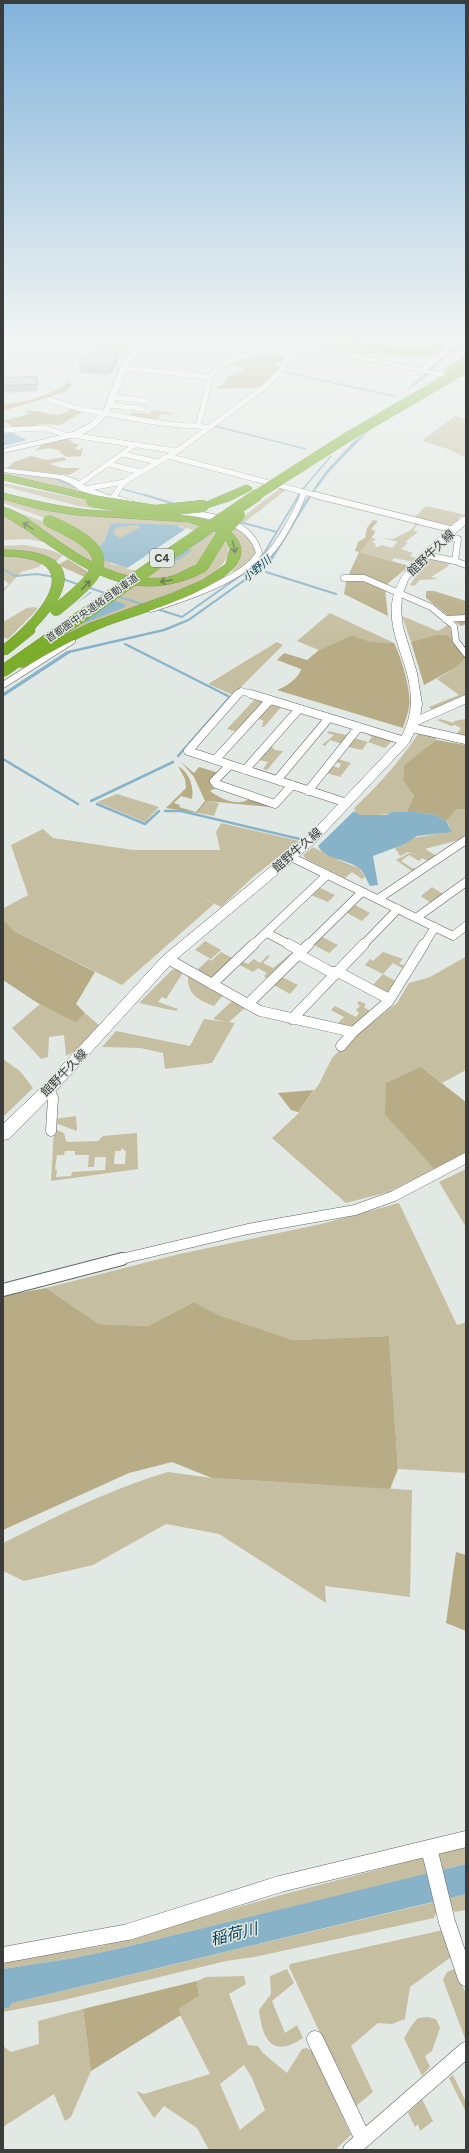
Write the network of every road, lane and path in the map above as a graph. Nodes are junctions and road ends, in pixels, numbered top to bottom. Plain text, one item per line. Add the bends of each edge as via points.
1 (55, 438) edge
2 (95, 438) edge
3 (195, 438) edge
4 (342, 438) edge
5 (343, 438) edge
6 (136, 444) junction
7 (3, 451) edge
8 (177, 451) junction
9 (322, 451) junction
10 (124, 454) junction
11 (168, 456) junction
12 (157, 462) junction
13 (109, 464) junction
14 (3, 470) edge
15 (140, 472) junction
16 (94, 475) junction
17 (3, 477) edge
18 (102, 477) dead end
19 (109, 478) dead end
20 (3, 482) edge
21 (124, 482) junction
22 (81, 487) junction
23 (3, 489) edge
24 (305, 492) junction
25 (3, 496) edge
26 (113, 498) junction
27 (93, 499) junction
28 (3, 505) edge
29 (3, 510) edge
30 (137, 516) junction
31 (459, 527) edge
32 (3, 543) edge
33 (3, 553) edge
34 (426, 555) junction
35 (72, 556) junction
36 (455, 561) junction
37 (252, 565) junction
38 (466, 565) edge
39 (344, 578) dead end
40 (398, 592) junction
41 (445, 618) junction
42 (466, 618) edge
43 (20, 637) junction
44 (3, 651) edge
45 (466, 654) edge
46 (3, 661) edge
47 (3, 671) edge
48 (3, 676) edge
49 (3, 685) edge
50 (466, 699) edge
51 (270, 700) junction
52 (299, 709) junction
53 (329, 718) junction
54 (413, 725) junction
55 (359, 727) junction
56 (466, 740) edge
57 (405, 741) junction
58 (215, 760) junction
59 (230, 765) junction
60 (245, 770) junction
61 (277, 780) junction
62 (292, 785) junction
63 (308, 791) junction
64 (347, 803) junction
65 (466, 840) edge
66 (291, 857) junction
67 (327, 875) junction
68 (466, 882) edge
69 (362, 892) junction
70 (378, 899) junction
71 (398, 909) junction
72 (416, 918) junction
73 (466, 926) edge
74 (435, 927) junction
75 (266, 933) junction
76 (299, 953) junction
77 (168, 959) junction
78 (337, 972) junction
79 (212, 984) junction
80 (389, 999) junction
81 (248, 1004) junction
82 (292, 1019) junction
83 (353, 1032) junction
84 (341, 1046) dead end
85 (49, 1090) junction
86 (51, 1131) dead end
87 (3, 1134) edge
88 (466, 1158) edge
89 (3, 1290) edge
90 (466, 1839) edge
91 (430, 1855) junction
92 (3, 1955) edge
93 (466, 1978) edge
94 (314, 2040) dead end
95 (466, 2050) edge
96 (357, 2144) edge

1 - 7 main road
2 - 6 street
3 - 8 street
4 - 9 highway, 首都圏中央連絡自動車道 / C4
5 - 9 highway, 首都圏中央連絡自動車道 / C4, bridge
6 - 8 street
6 - 10 street
8 - 11 street
9 - 27 highway, bridge via 235,494 204,506 155,511
9 -> 35 highway, bridge via 316,462 269,492 240,515 225,530 210,558 202,567 190,574 170,580 121,580 101,574
9 - 46 highway, 首都圏中央連絡自動車道 / C4 via 174,542
9 - 47 highway, 首都圏中央連絡自動車道 / C4, bridge via 182,545
10 - 12 street
10 - 13 street
11 - 12 street
11 - 24 street
12 - 15 street
13 - 15 street
13 - 16 street
14 - 22 main road via 60,477
15 - 21 street
16 - 18 street
16 - 22 street
17 - 27 highway
19 - 21 street
20 - 27 highway
21 - 22 street
21 - 26 street
22 - 26 main road
23 - 30 highway via 78,509
24 - 31 street via 377,512
24 - 37 street via 270,551 264,559
25 - 30 highway via 67,511
26 - 37 street via 206,516 233,524 250,534 257,544 259,553
43 -> 28 highway, bridge via 84,587 95,575 98,566 97,553 88,542 72,531
35 -> 29 highway
30 -> 48 highway via 172,517 201,522 220,529 232,540 236,553 229,567 213,579 86,629 48,647
31 - 34 main road, 館野牛久線
31 - 36 street
32 - 35 highway via 27,542 58,548
33 - 43 highway via 30,555 48,561 58,571 60,578 58,587 40,615
34 - 36 street
34 - 40 main road, 館野牛久線 via 408,573
36 - 38 street
37 - 49 street via 185,598 86,634 54,650
39 - 40 street via 364,578
40 - 41 street via 431,607
40 - 54 main road, 館野牛久線 via 395,615 417,694
41 - 42 street
41 - 45 street via 454,626 456,641
43 - 44 highway
50 - 54 street
51 - 52 street
51 - 58 street
51 - 58 street via 240,691 188,751
52 - 53 street
52 - 60 street
53 - 55 street
53 - 61 street
54 - 56 street
54 - 57 main road, 館野牛久線
55 - 57 street
55 - 63 street
57 - 64 main road, 館野牛久線
58 - 59 street
59 - 60 street
59 - 62 street via 214,781 216,784 275,804
60 - 61 street
61 - 62 street
62 - 63 street
63 - 64 street
64 - 66 main road, 館野牛久線
65 - 70 street
66 - 67 street
66 - 77 main road, 館野牛久線
67 - 69 street
67 - 75 street
68 - 72 street
69 - 70 street
69 - 76 street
70 - 71 street
71 - 72 street
71 - 78 street
72 - 74 street
73 - 74 street via 453,936
74 - 80 street
75 - 76 street
75 - 79 street
76 - 78 street via 329,971
76 - 81 street
77 - 79 street
77 - 85 main road, 館野牛久線
78 - 80 street
78 - 82 street
79 - 81 street
80 - 83 street
81 - 82 street via 260,1011
82 - 83 street
83 - 84 street
85 - 86 street via 53,1098
85 - 87 main road, 館野牛久線
88 - 89 street via 394,1196 355,1210 248,1229
90 - 91 street
91 - 92 street via 280,1884 128,1932
91 - 93 street
94 - 96 street
95 - 96 street

